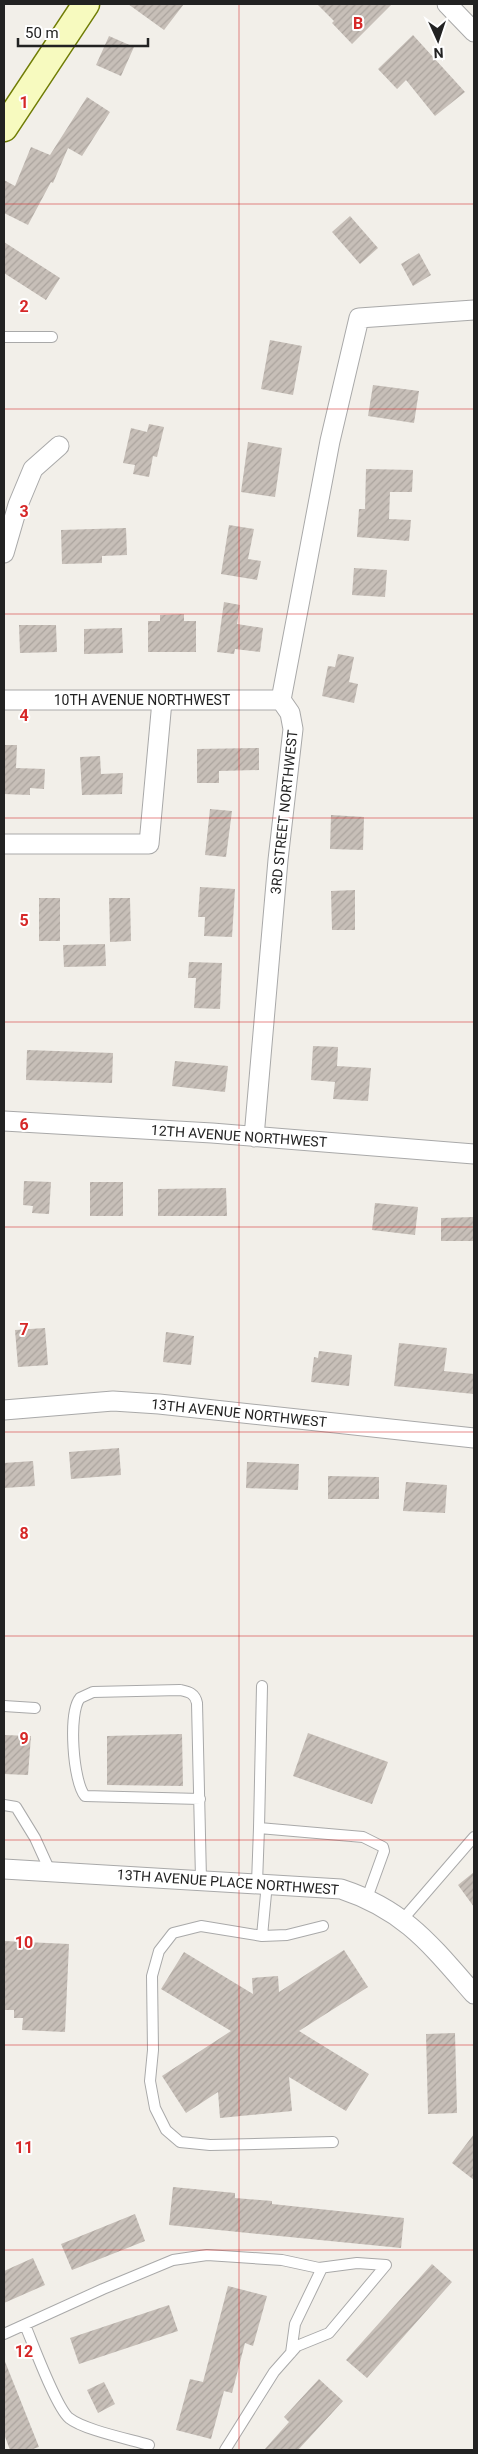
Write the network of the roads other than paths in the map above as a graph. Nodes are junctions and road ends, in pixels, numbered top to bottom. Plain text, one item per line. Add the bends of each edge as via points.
1 (86, 4) edge
2 (447, 4) edge
3 (474, 32) edge
4 (4, 128) edge
5 (474, 310) edge
6 (4, 337) edge
7 (52, 337) dead end
8 (59, 446) dead end
9 (4, 553) edge
10 (4, 700) edge
11 (280, 700) junction
12 (162, 701) junction
13 (4, 844) edge
14 (4, 1121) edge
15 (254, 1137) junction
16 (474, 1154) edge
17 (4, 1410) edge
18 (474, 1438) edge
19 (262, 1686) dead end
20 (4, 1706) edge
21 (35, 1708) dead end
22 (200, 1799) junction
23 (4, 1805) edge
24 (259, 1828) junction
25 (474, 1837) edge
26 (4, 1869) edge
27 (50, 1871) junction
28 (201, 1880) junction
29 (262, 1883) junction
30 (367, 1898) junction
31 (403, 1919) junction
32 (323, 1926) dead end
33 (262, 1936) junction
34 (474, 1994) edge
35 (333, 2142) dead end
36 (322, 2268) junction
37 (25, 2325) junction
38 (4, 2334) edge
39 (291, 2353) junction
40 (149, 2445) dead end
41 (225, 2450) edge

1 - 4 main road
2 - 3 street
5 - 11 street via 359,318 330,441
6 - 7 lane
8 - 9 street via 33,469
10 - 12 street, 10TH AVENUE NORTHWEST
11 - 12 street, 10TH AVENUE NORTHWEST
11 - 15 street, 3RD STREET NORTHWEST via 290,713 293,729
12 - 13 street via 149,844
14 - 15 street, 12TH AVENUE NORTHWEST
15 - 16 street, 12TH AVENUE NORTHWEST
17 - 18 street, 13TH AVENUE NORTHWEST via 113,1401
19 - 24 lane
20 - 21 lane
22 - 22 lane via 198,1703 192,1693 180,1690 93,1692 80,1698 75,1709 73,1733 76,1774 80,1791 85,1796
22 - 28 lane
23 - 27 lane via 16,1807
24 - 29 lane
24 - 30 lane via 363,1837 379,1843 384,1851
25 - 31 lane
26 - 27 street, 13TH AVENUE PLACE NORTHWEST
27 - 28 street, 13TH AVENUE PLACE NORTHWEST
28 - 29 street, 13TH AVENUE PLACE NORTHWEST
29 - 30 street, 13TH AVENUE PLACE NORTHWEST via 341,1889
29 - 33 lane
30 - 31 street, 13TH AVENUE PLACE NORTHWEST
31 - 34 street, 13TH AVENUE PLACE NORTHWEST via 425,1938
32 - 33 lane via 287,1935
33 - 35 lane via 201,1926 173,1933 159,1951 152,1976 150,2081 155,2108 166,2130 180,2142 210,2145
36 - 37 lane via 282,2260 207,2255 173,2260
36 - 39 lane via 294,2324
36 - 39 lane via 357,2263 386,2265 329,2333 297,2346
37 - 38 lane
37 - 40 lane via 68,2418
39 - 41 lane via 274,2372

